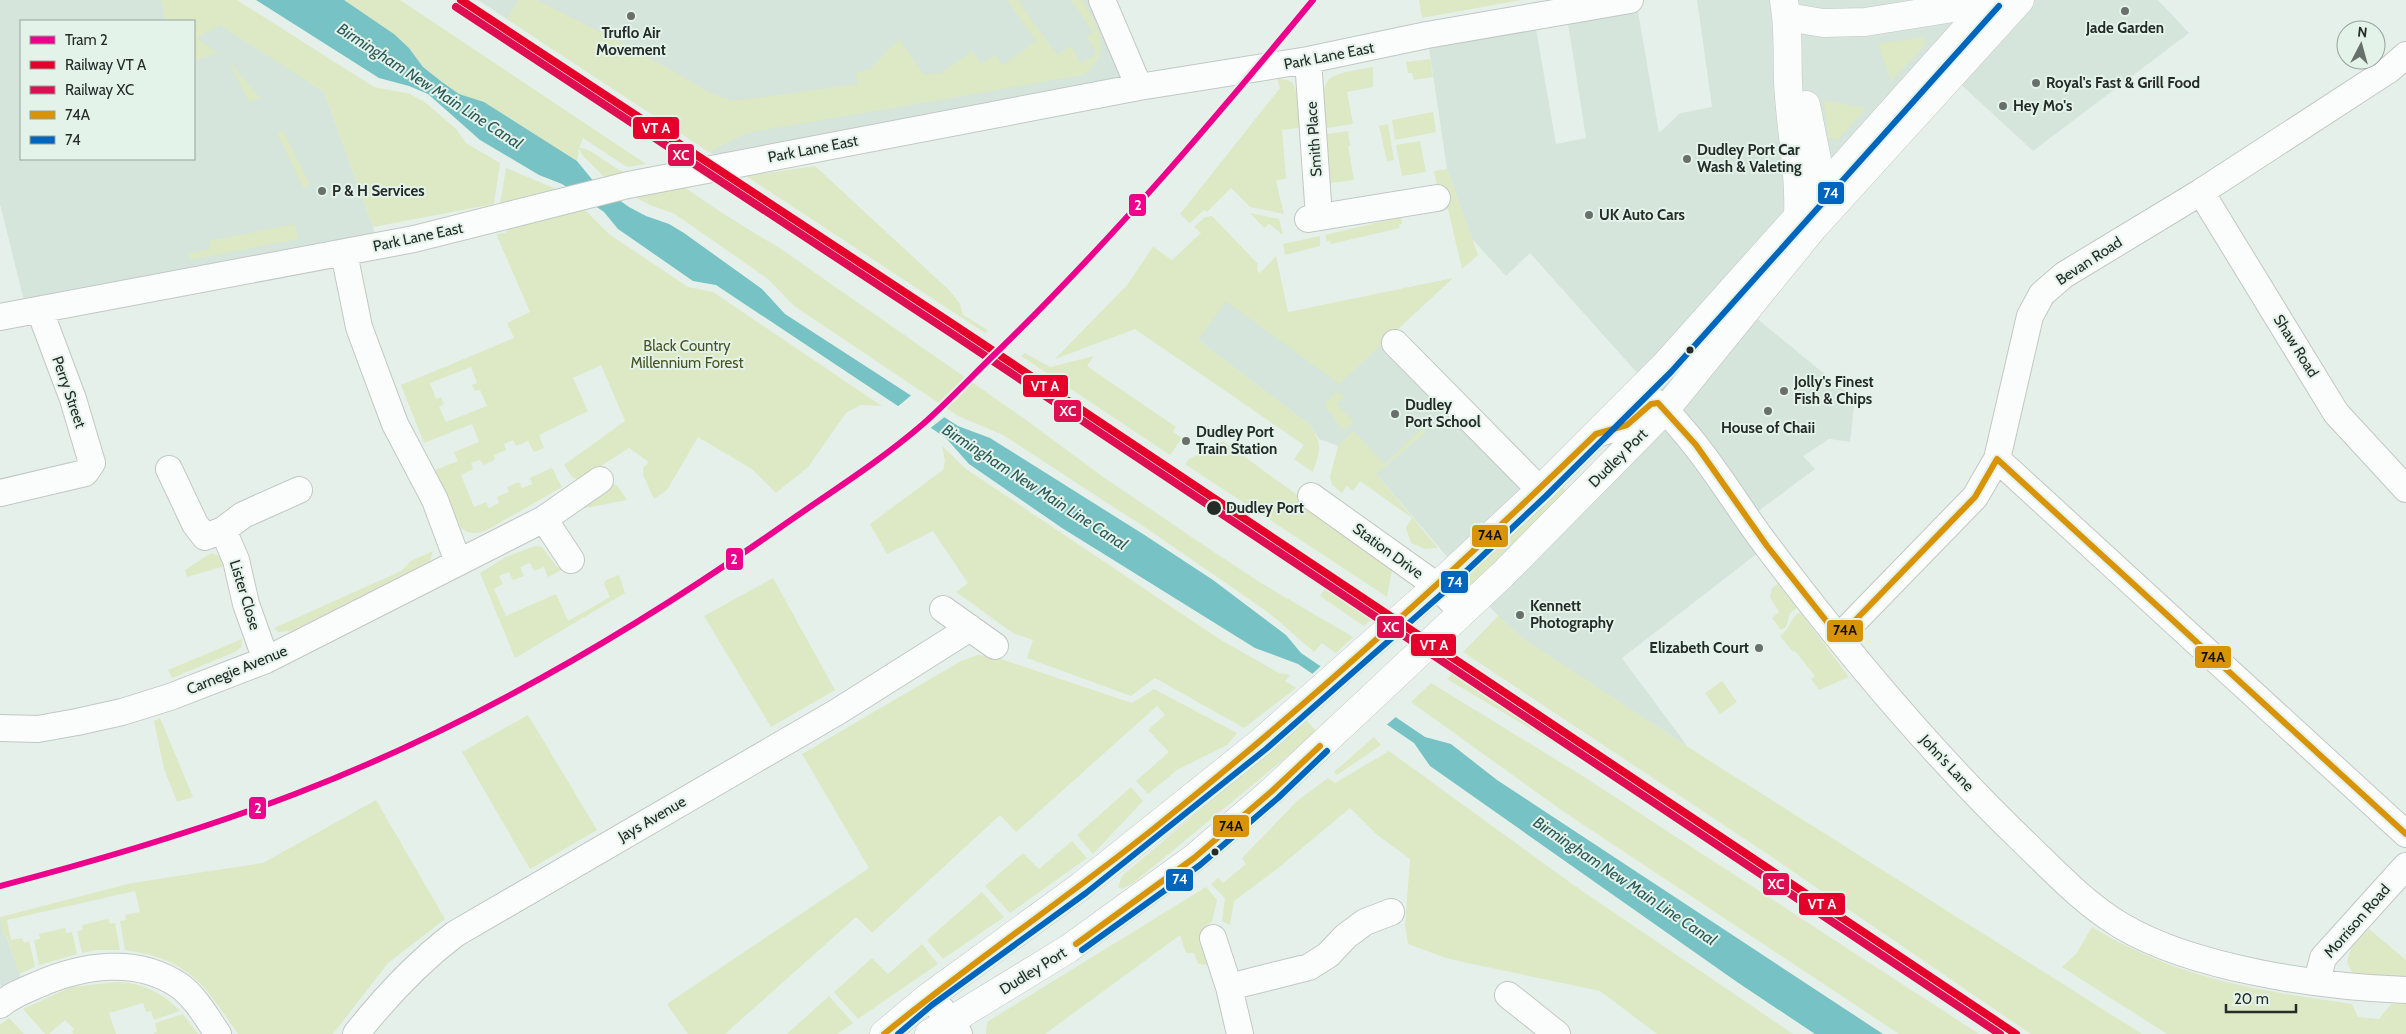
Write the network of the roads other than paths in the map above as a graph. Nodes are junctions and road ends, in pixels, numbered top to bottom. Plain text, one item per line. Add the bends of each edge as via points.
1 (1102, 0) edge
2 (1630, 0) edge
3 (2006, 0) edge
4 (2020, 0) edge
5 (1986, 6) edge
6 (1787, 19) edge
7 (2406, 54) edge
8 (1308, 60) junction
9 (1139, 87) junction
10 (1822, 188) junction
11 (2200, 192) junction
12 (1437, 198) dead end
13 (1810, 221) junction
14 (344, 253) junction
15 (40, 311) junction
16 (0, 317) edge
17 (1395, 343) dead end
18 (1666, 409) junction
19 (1596, 434) junction
20 (1998, 459) junction
21 (169, 469) dead end
22 (600, 480) dead end
23 (2406, 489) edge
24 (299, 490) dead end
25 (1540, 490) junction
26 (0, 493) edge
27 (1311, 496) dead end
28 (544, 519) junction
29 (223, 530) junction
30 (571, 560) dead end
31 (458, 562) junction
32 (1437, 586) junction
33 (943, 609) dead end
34 (1461, 611) junction
35 (970, 628) junction
36 (1840, 637) junction
37 (995, 646) dead end
38 (266, 660) junction
39 (0, 728) edge
40 (2406, 834) edge
41 (2406, 866) edge
42 (1391, 912) dead end
43 (1213, 938) dead end
44 (2317, 981) junction
45 (1229, 988) junction
46 (2406, 990) edge
47 (1508, 995) dead end
48 (926, 998) junction
49 (0, 1005) edge
50 (1539, 1029) edge
51 (946, 1030) edge
52 (218, 1034) edge
53 (356, 1034) edge
54 (884, 1034) edge
55 (1240, 1034) edge

1 - 9 street
2 - 8 street, Park Lane East via 1427,35
3 - 5 main road via 1992,13
4 - 13 main road
5 - 6 main road via 1966,6 1865,22 1823,23
5 - 10 main road
6 - 10 main road
6 - 13 main road via 1788,81 1799,190
7 - 11 street, Bevan Road via 2390,69
8 - 9 street, Park Lane East
8 - 12 street, Smith Place via 1313,218
9 - 14 street, Park Lane East via 628,185 456,230
10 - 13 main road via 1825,199
11 - 20 street, Bevan Road via 2064,275 2042,294 2030,316
11 - 23 street, Shaw Road via 2336,413
13 - 18 main road, Dudley Port
13 - 19 main road
14 - 15 street, Park Lane East
14 - 31 street via 359,327 373,365 395,424 435,500
15 - 16 street, Park Lane East
15 - 26 street, Perry Street via 74,399 92,463 84,473
17 - 25 street
18 - 19 street via 1658,403 1651,404 1627,425
18 - 34 main road, Dudley Port via 1502,575
18 - 36 street, John's Lane via 1696,445 1767,546
19 - 25 main road
20 - 36 street, Bevan Road via 1974,497
20 - 40 street
21 - 29 street via 195,524 205,537
22 - 28 street, Carnegie Avenue
24 - 29 street via 243,515
25 - 32 main road
27 - 32 street, Station Drive
28 - 30 street
28 - 31 street, Carnegie Avenue
29 - 38 street, Lister Close via 236,560 246,604
31 - 38 street, Carnegie Avenue
32 - 34 street, Station Drive
32 - 48 main road via 1261,742 1146,836
33 - 35 street
34 - 51 main road, Dudley Port via 1272,791 1194,858 1068,949
35 - 37 street
35 - 53 street, Jays Avenue via 837,712 455,934 402,979
36 - 44 street, John's Lane via 1913,726 1978,796 2090,905 2136,933 2210,962
38 - 39 street, Carnegie Avenue via 122,712 38,729
41 - 44 street, Morrison Road via 2323,958
42 - 45 street via 1365,922 1328,955 1309,967
43 - 45 street
44 - 46 street, John's Lane
45 - 55 street
47 - 50 street
48 - 51 street via 942,1010
48 - 54 main road
49 - 52 street via 52,978 96,966 128,968 155,972 181,987

